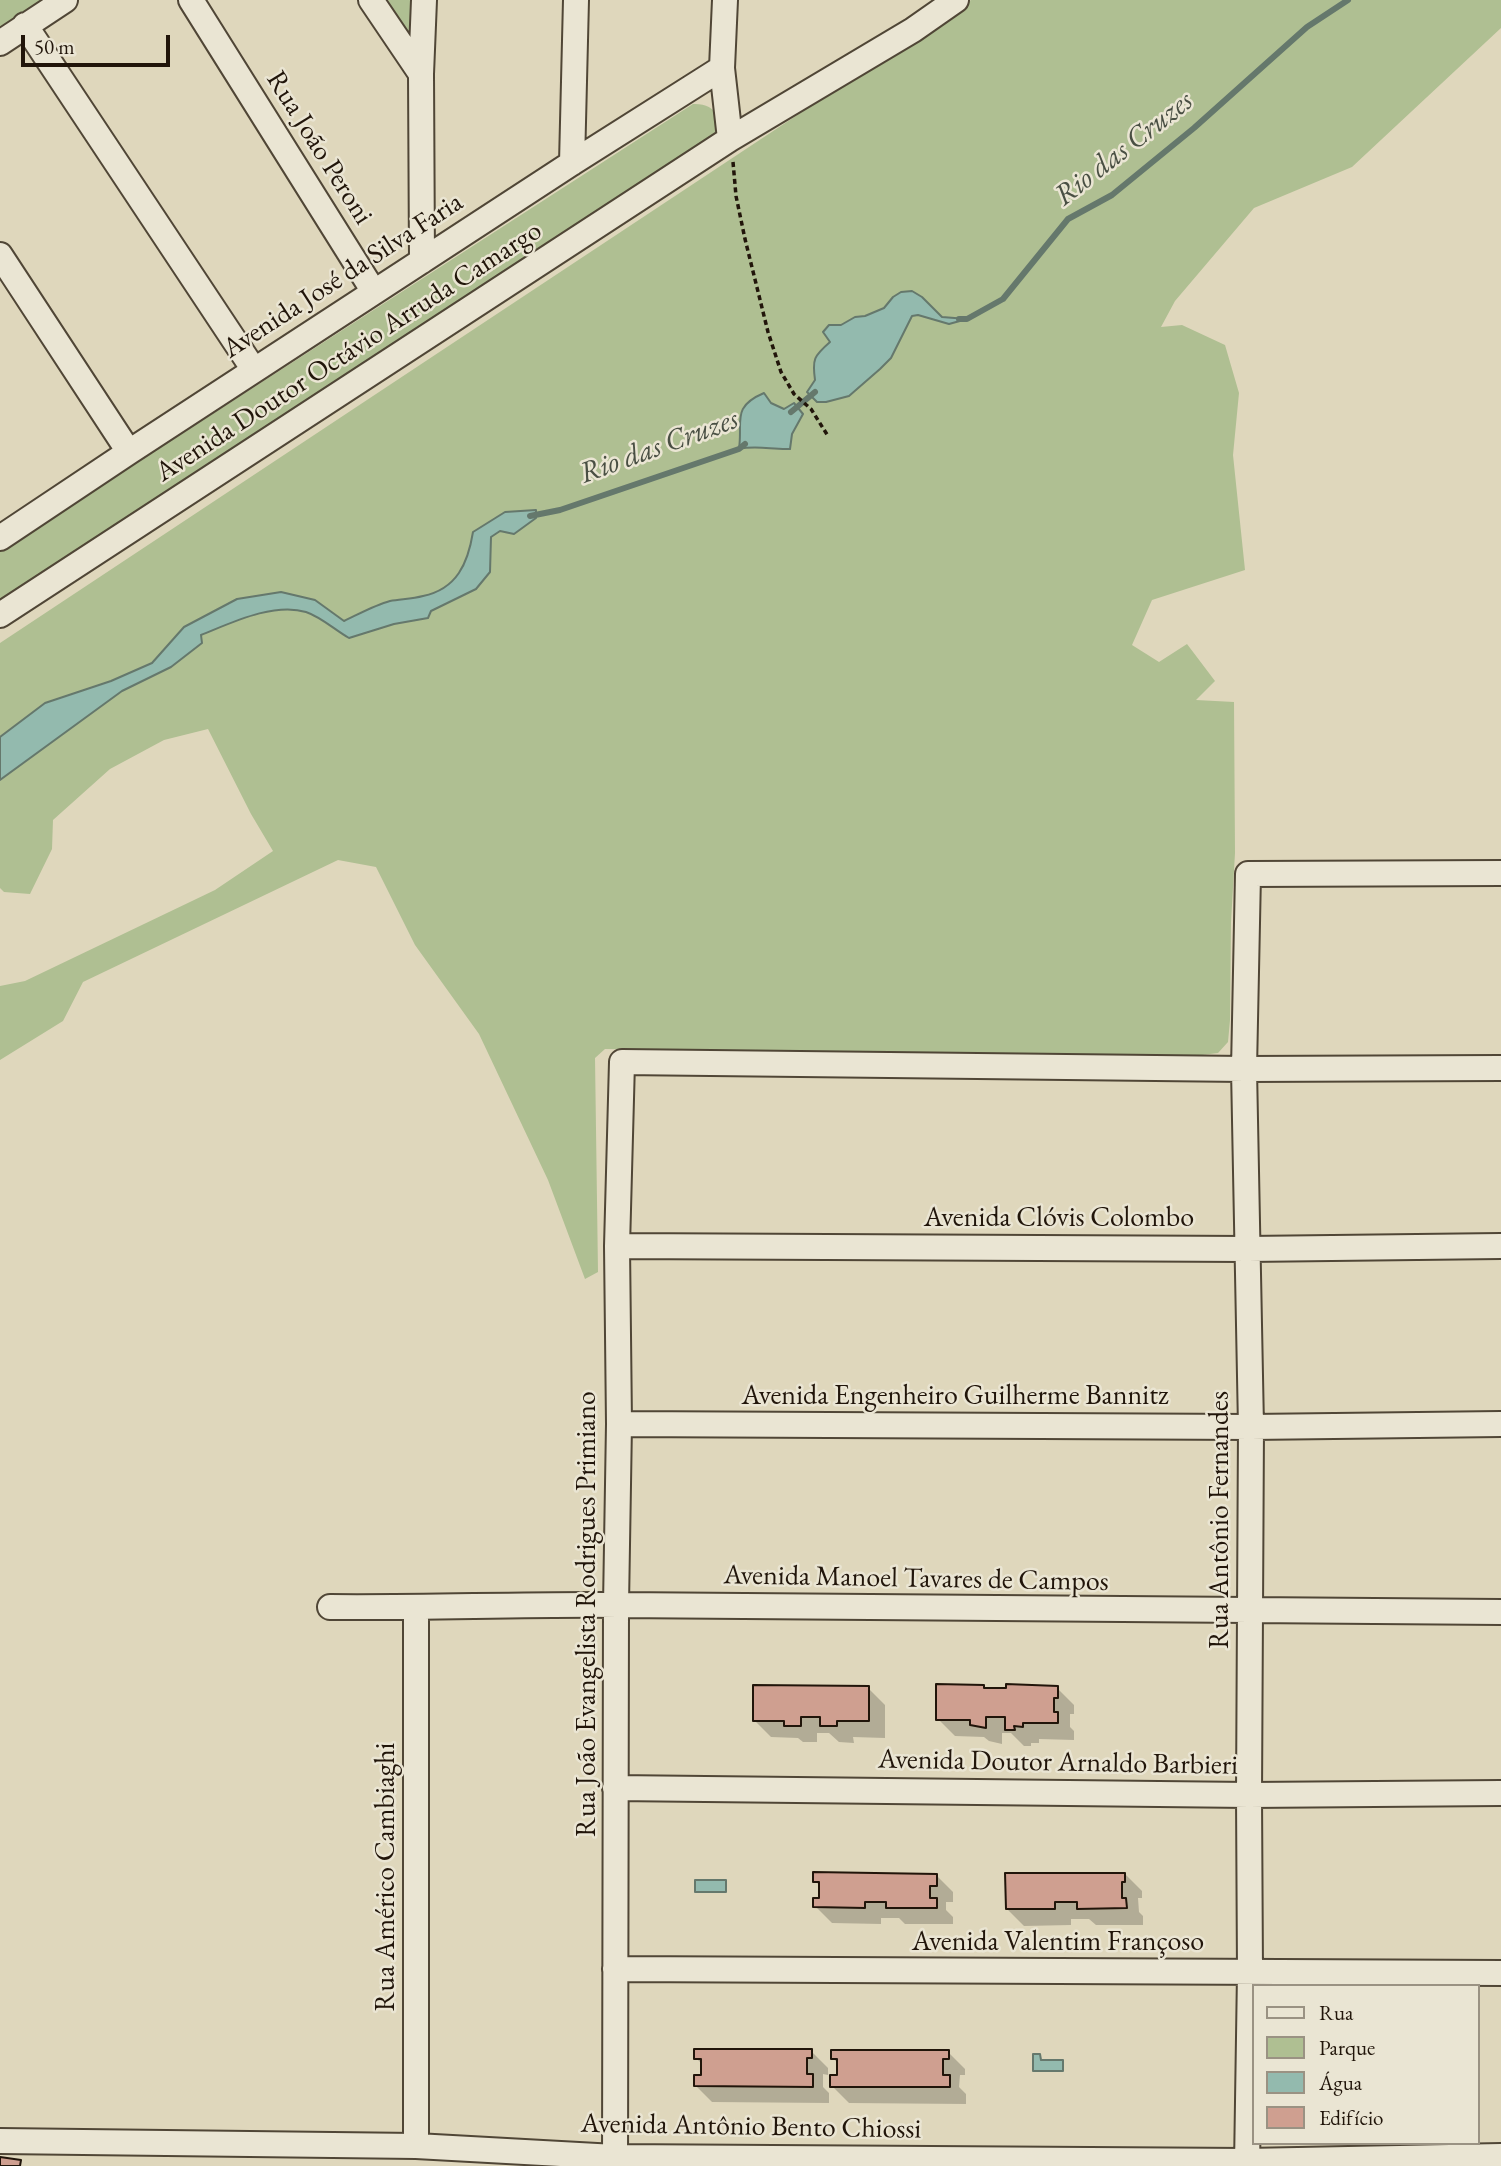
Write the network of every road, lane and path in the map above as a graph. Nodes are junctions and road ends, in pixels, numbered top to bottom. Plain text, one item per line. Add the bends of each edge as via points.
1 (65, 0) edge
2 (191, 0) edge
3 (370, 0) edge
4 (424, 0) edge
5 (576, 0) edge
6 (725, 0) edge
7 (956, 0) edge
8 (25, 25) junction
9 (0, 43) edge
10 (722, 68) junction
11 (421, 74) junction
12 (730, 139) junction
13 (572, 163) junction
14 (0, 255) edge
15 (422, 261) junction
16 (374, 292) junction
17 (254, 370) junction
18 (828, 436) dead end
19 (128, 452) junction
20 (2, 534) edge
21 (0, 615) edge
22 (1501, 873) edge
23 (1501, 1068) edge
24 (1244, 1069) junction
25 (617, 1246) junction
26 (1501, 1246) edge
27 (1248, 1249) junction
28 (1501, 1423) edge
29 (619, 1424) junction
30 (1251, 1427) junction
31 (616, 1605) junction
32 (330, 1607) dead end
33 (416, 1608) junction
34 (1249, 1612) junction
35 (1501, 1612) edge
36 (615, 1788) junction
37 (1501, 1793) edge
38 (1249, 1795) junction
39 (615, 1969) junction
40 (1501, 1972) edge
41 (1250, 1973) junction
42 (0, 2141) edge
43 (416, 2146) junction
44 (1501, 2156) edge
45 (615, 2161) edge
46 (1247, 2163) edge

1 - 8 street
2 - 16 street, Rua João Peroni
3 - 11 street
4 - 11 street
5 - 13 street
6 - 10 street
7 - 12 street, Avenida Doutor Octávio Arruda Camargo
8 - 9 street
8 - 17 street
10 - 12 street
10 - 13 street, Avenida José da Silva Faria
11 - 15 street
12 - 18 path via 736,196 781,372
12 - 21 street, Avenida Doutor Octávio Arruda Camargo
13 - 15 street, Avenida José da Silva Faria
14 - 19 street
15 - 16 street, Avenida José da Silva Faria
16 - 17 street, Avenida José da Silva Faria
17 - 19 street, Avenida José da Silva Faria
19 - 20 street, Avenida José da Silva Faria
22 - 24 street, Rua Antônio Fernandes via 1248,874
23 - 24 street
24 - 25 street, Rua João Evangelista Rodrigues Primiano via 622,1062
24 - 27 street, Rua Antônio Fernandes
25 - 27 street, Avenida Clóvis Colombo
25 - 29 street, Rua João Evangelista Rodrigues Primiano
26 - 27 street, Avenida Clóvis Colombo
27 - 30 street, Rua Antônio Fernandes
28 - 30 street, Avenida Engenheiro Guilherme Bannitz
29 - 30 street, Avenida Engenheiro Guilherme Bannitz
29 - 31 street, Rua João Evangelista Rodrigues Primiano
30 - 34 street, Rua Antônio Fernandes
31 - 33 street, Avenida Manoel Tavares de Campos
31 - 34 street, Avenida Manoel Tavares de Campos
31 - 36 street, Rua João Evangelista Rodrigues Primiano
32 - 33 street, Avenida Manoel Tavares de Campos
33 - 43 street, Rua Américo Cambiaghi
34 - 35 street, Avenida Manoel Tavares de Campos
34 - 38 street, Rua Antônio Fernandes
36 - 38 street, Avenida Doutor Arnaldo Barbieri
36 - 39 street, Rua João Evangelista Rodrigues Primiano
37 - 38 street, Avenida Doutor Arnaldo Barbieri
38 - 41 street, Rua Antônio Fernandes
39 - 41 street, Avenida Valentim Françoso
39 - 45 street, Rua João Evangelista Rodrigues Primiano
40 - 41 street, Avenida Valentim Françoso
41 - 46 street, Rua Antônio Fernandes
42 - 43 street, Avenida Antônio Bento Chiossi
43 - 45 street, Avenida Antônio Bento Chiossi
44 - 46 street, Avenida Antônio Bento Chiossi
45 - 46 street, Avenida Antônio Bento Chiossi

